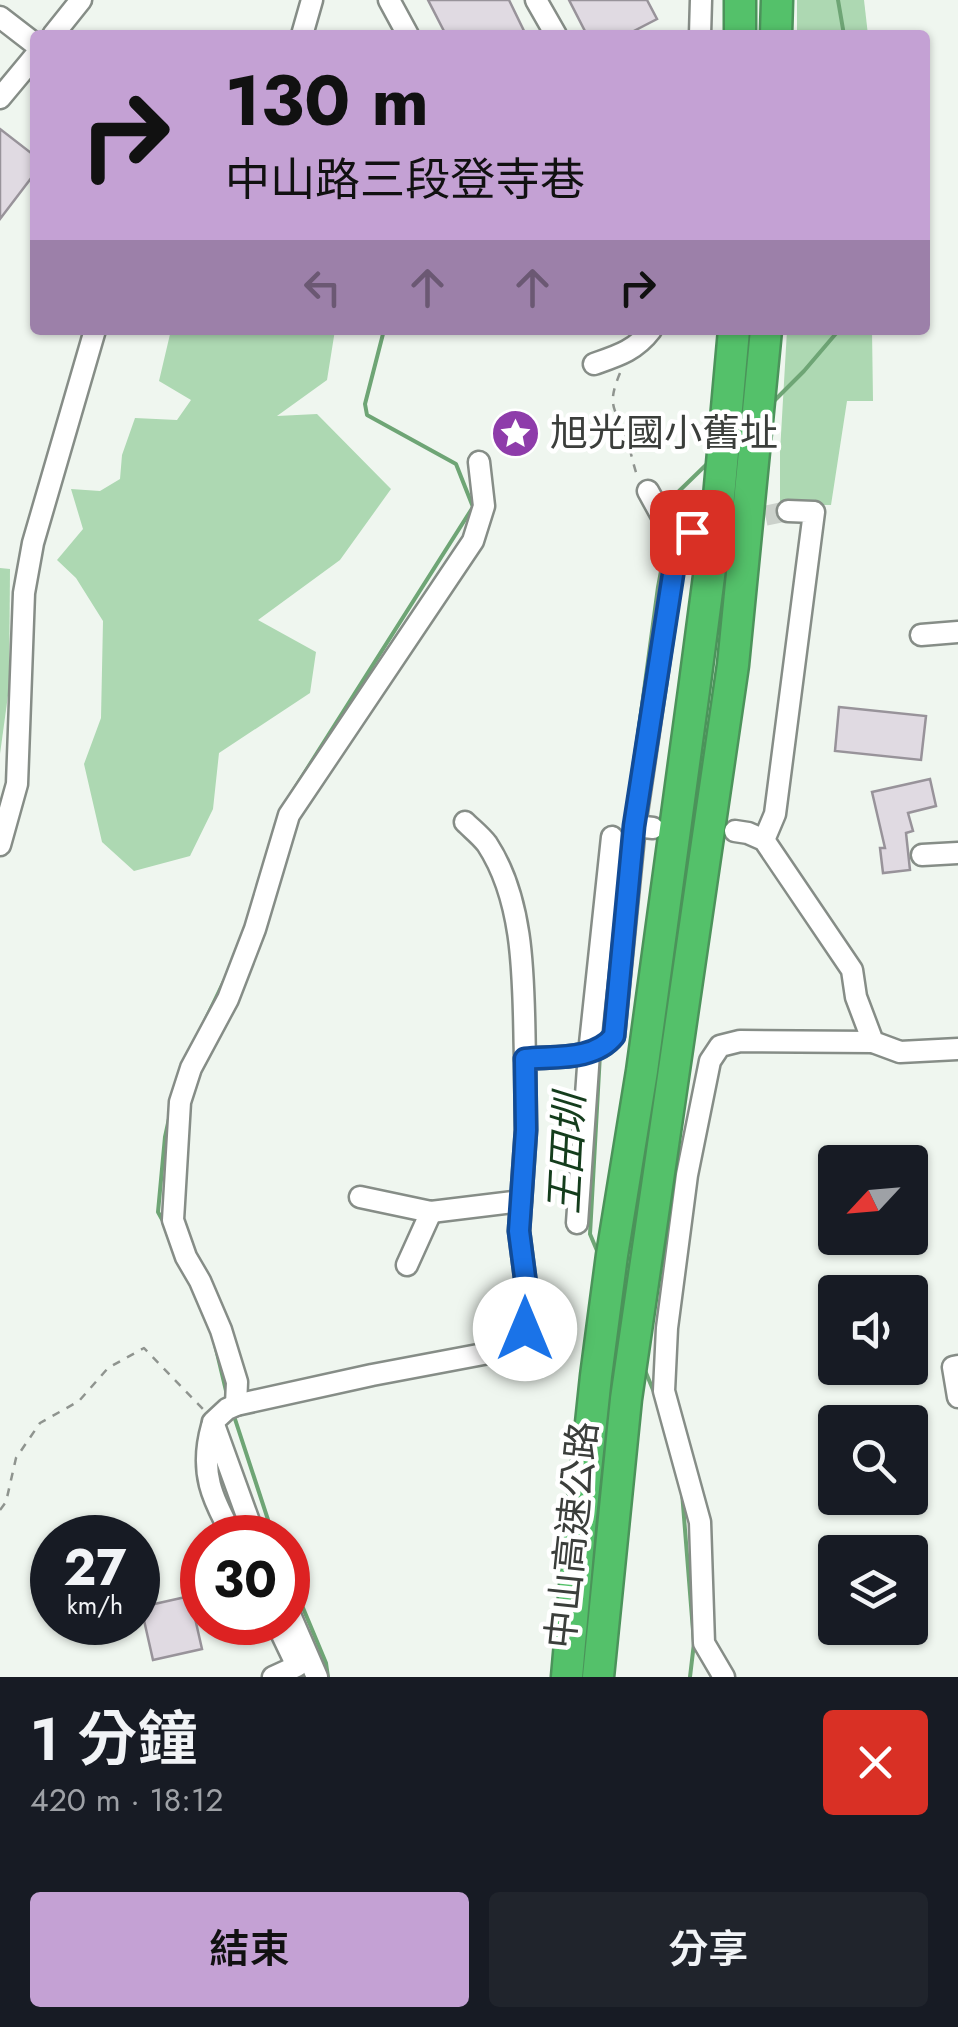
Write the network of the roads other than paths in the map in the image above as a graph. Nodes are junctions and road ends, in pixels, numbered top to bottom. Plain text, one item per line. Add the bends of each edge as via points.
1 (81, 0) edge
2 (312, 0) edge
3 (390, 0) edge
4 (536, 0) edge
5 (701, 0) edge
6 (740, 0) edge
7 (777, 0) edge
8 (0, 16) edge
9 (57, 30) edge
10 (303, 30) edge
11 (405, 30) edge
12 (553, 30) edge
13 (700, 30) edge
14 (740, 30) edge
15 (776, 30) edge
16 (30, 40) edge
17 (30, 62) edge
18 (0, 98) edge
19 (94, 335) edge
20 (646, 335) edge
21 (734, 335) edge
22 (765, 335) edge
23 (594, 364) dead end
24 (479, 462) dead end
25 (648, 491) road end
26 (788, 510) dead end
27 (958, 632) edge
28 (921, 635) dead end
29 (465, 822) dead end
30 (735, 832) dead end
31 (612, 837) dead end
32 (764, 840) junction
33 (0, 845) edge
34 (958, 852) edge
35 (922, 855) dead end
36 (872, 1042) junction
37 (958, 1050) edge
38 (589, 1053) junction
39 (525, 1059) junction
40 (360, 1197) dead end
41 (521, 1201) junction
42 (431, 1212) junction
43 (577, 1223) dead end
44 (408, 1265) dead end
45 (958, 1366) edge
46 (958, 1397) edge
47 (225, 1412) junction
48 (221, 1515) edge
49 (250, 1515) edge
50 (287, 1645) edge
51 (303, 1645) edge
52 (274, 1677) edge
53 (317, 1677) edge
54 (567, 1677) edge
55 (598, 1677) edge
56 (724, 1677) edge

1 - 9 street
2 - 10 street
3 - 11 street
4 - 12 street
5 - 13 street
6 - 14 highway
7 - 15 highway
8 - 16 street
17 - 18 street
19 - 33 street via 33,543 24,593 17,784
20 - 23 street via 627,353
21 - 54 highway, 中山高速公路 via 718,508 596,1376
22 - 55 highway, 中山高速公路 via 732,665 626,1399
24 - 47 street via 484,506 473,541 289,815 255,929 180,1102 172,1220 222,1330 237,1382
25 - 38 street via 670,531 692,532 676,555 614,1036
26 - 32 street via 814,512 775,814
27 - 28 street
29 - 39 street via 486,842 514,910
30 - 32 street
31 - 38 street
32 - 36 street via 852,970
34 - 35 street
36 - 37 street via 900,1052
36 - 56 street via 740,1041 720,1046 710,1061 687,1174 664,1391 700,1522 704,1643
38 - 39 street
38 - 43 street
39 - 41 street
40 - 42 street
41 - 42 street
41 - 47 street via 529,1308 518,1339 494,1352
42 - 44 street
45 - 46 street
47 - 48 street via 208,1439 208,1483
47 - 49 street
50 - 52 street via 297,1666
51 - 53 street

